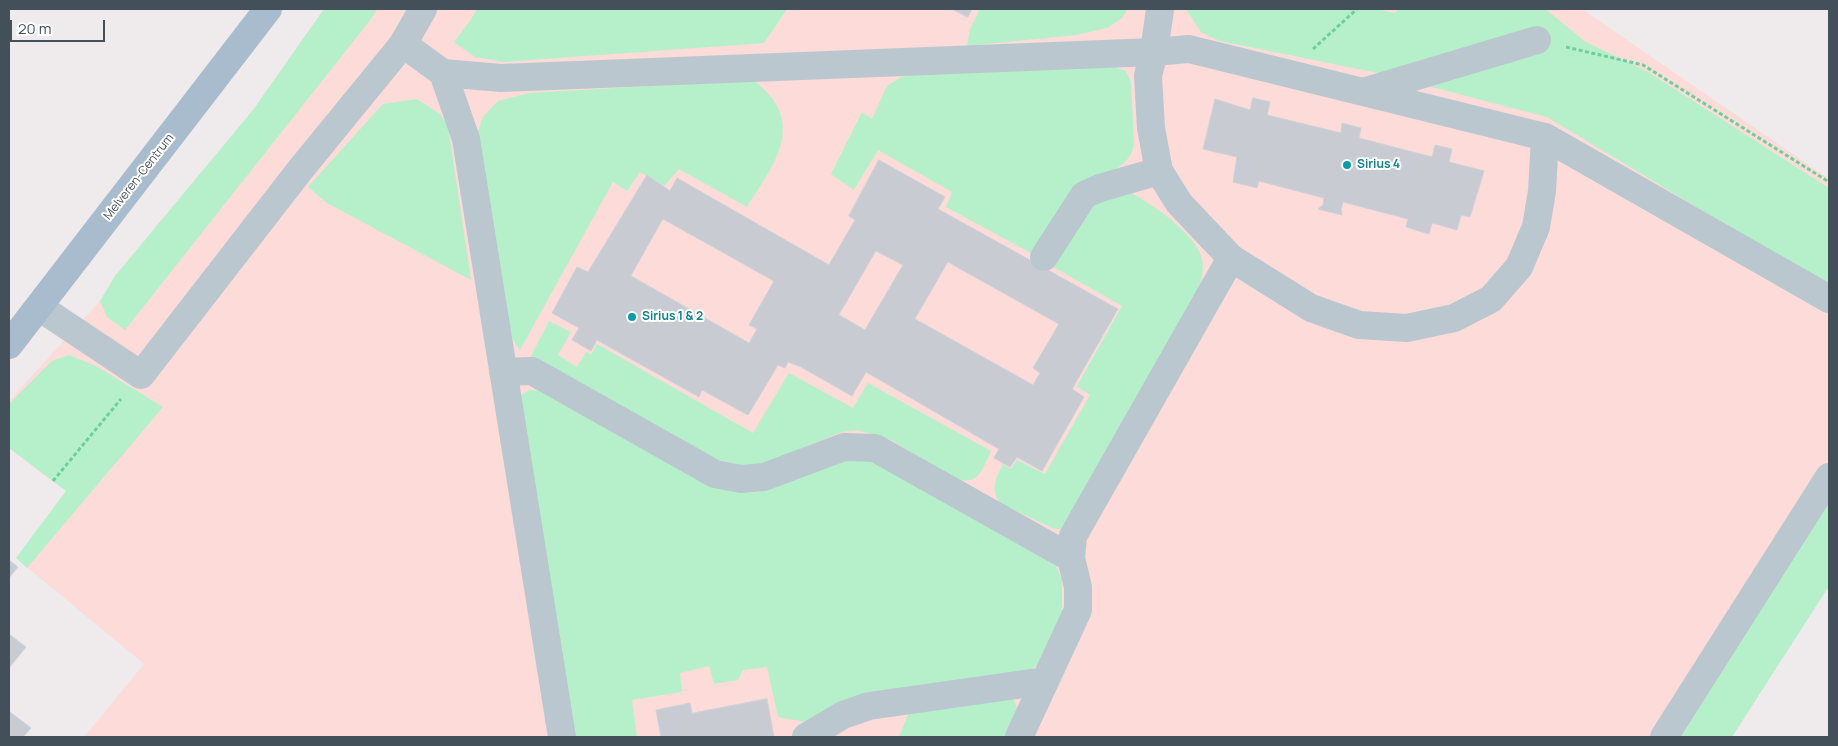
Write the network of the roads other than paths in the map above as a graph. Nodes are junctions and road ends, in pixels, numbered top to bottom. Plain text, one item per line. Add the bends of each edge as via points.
1 (268, 9) edge
2 (423, 9) edge
3 (1160, 9) edge
4 (1537, 40) road end
5 (403, 44) junction
6 (1154, 52) junction
7 (443, 73) junction
8 (1362, 92) junction
9 (1545, 137) junction
10 (1159, 171) junction
11 (1044, 258) dead end
12 (1231, 258) junction
13 (1829, 299) edge
14 (39, 307) junction
15 (9, 345) edge
16 (503, 372) junction
17 (1829, 477) edge
18 (1071, 558) junction
19 (1045, 681) junction
20 (562, 737) edge
21 (806, 737) edge
22 (1019, 737) edge
23 (1664, 737) edge

1 - 14 main road, Melveren-Centrum
2 - 5 lane
3 - 6 lane
4 - 8 lane
5 - 7 lane
5 - 14 lane via 300,170 141,375
6 - 7 lane via 501,78
6 - 8 lane via 1189,48
6 - 10 lane via 1148,76 1151,128
7 - 16 lane via 466,139
8 - 9 lane
9 - 12 lane via 1536,227 1520,267 1491,299 1454,318 1406,328 1359,325 1311,308
9 - 13 lane
10 - 11 lane via 1084,195
10 - 12 lane via 1179,203
12 - 18 lane via 1073,536
14 - 15 main road, Melveren-Centrum
16 - 18 lane via 532,371 715,474 741,479 764,477 844,447 875,448
16 - 20 lane
17 - 23 lane
18 - 19 lane via 1078,587 1078,610
19 - 21 lane via 869,706 843,716
19 - 22 lane

